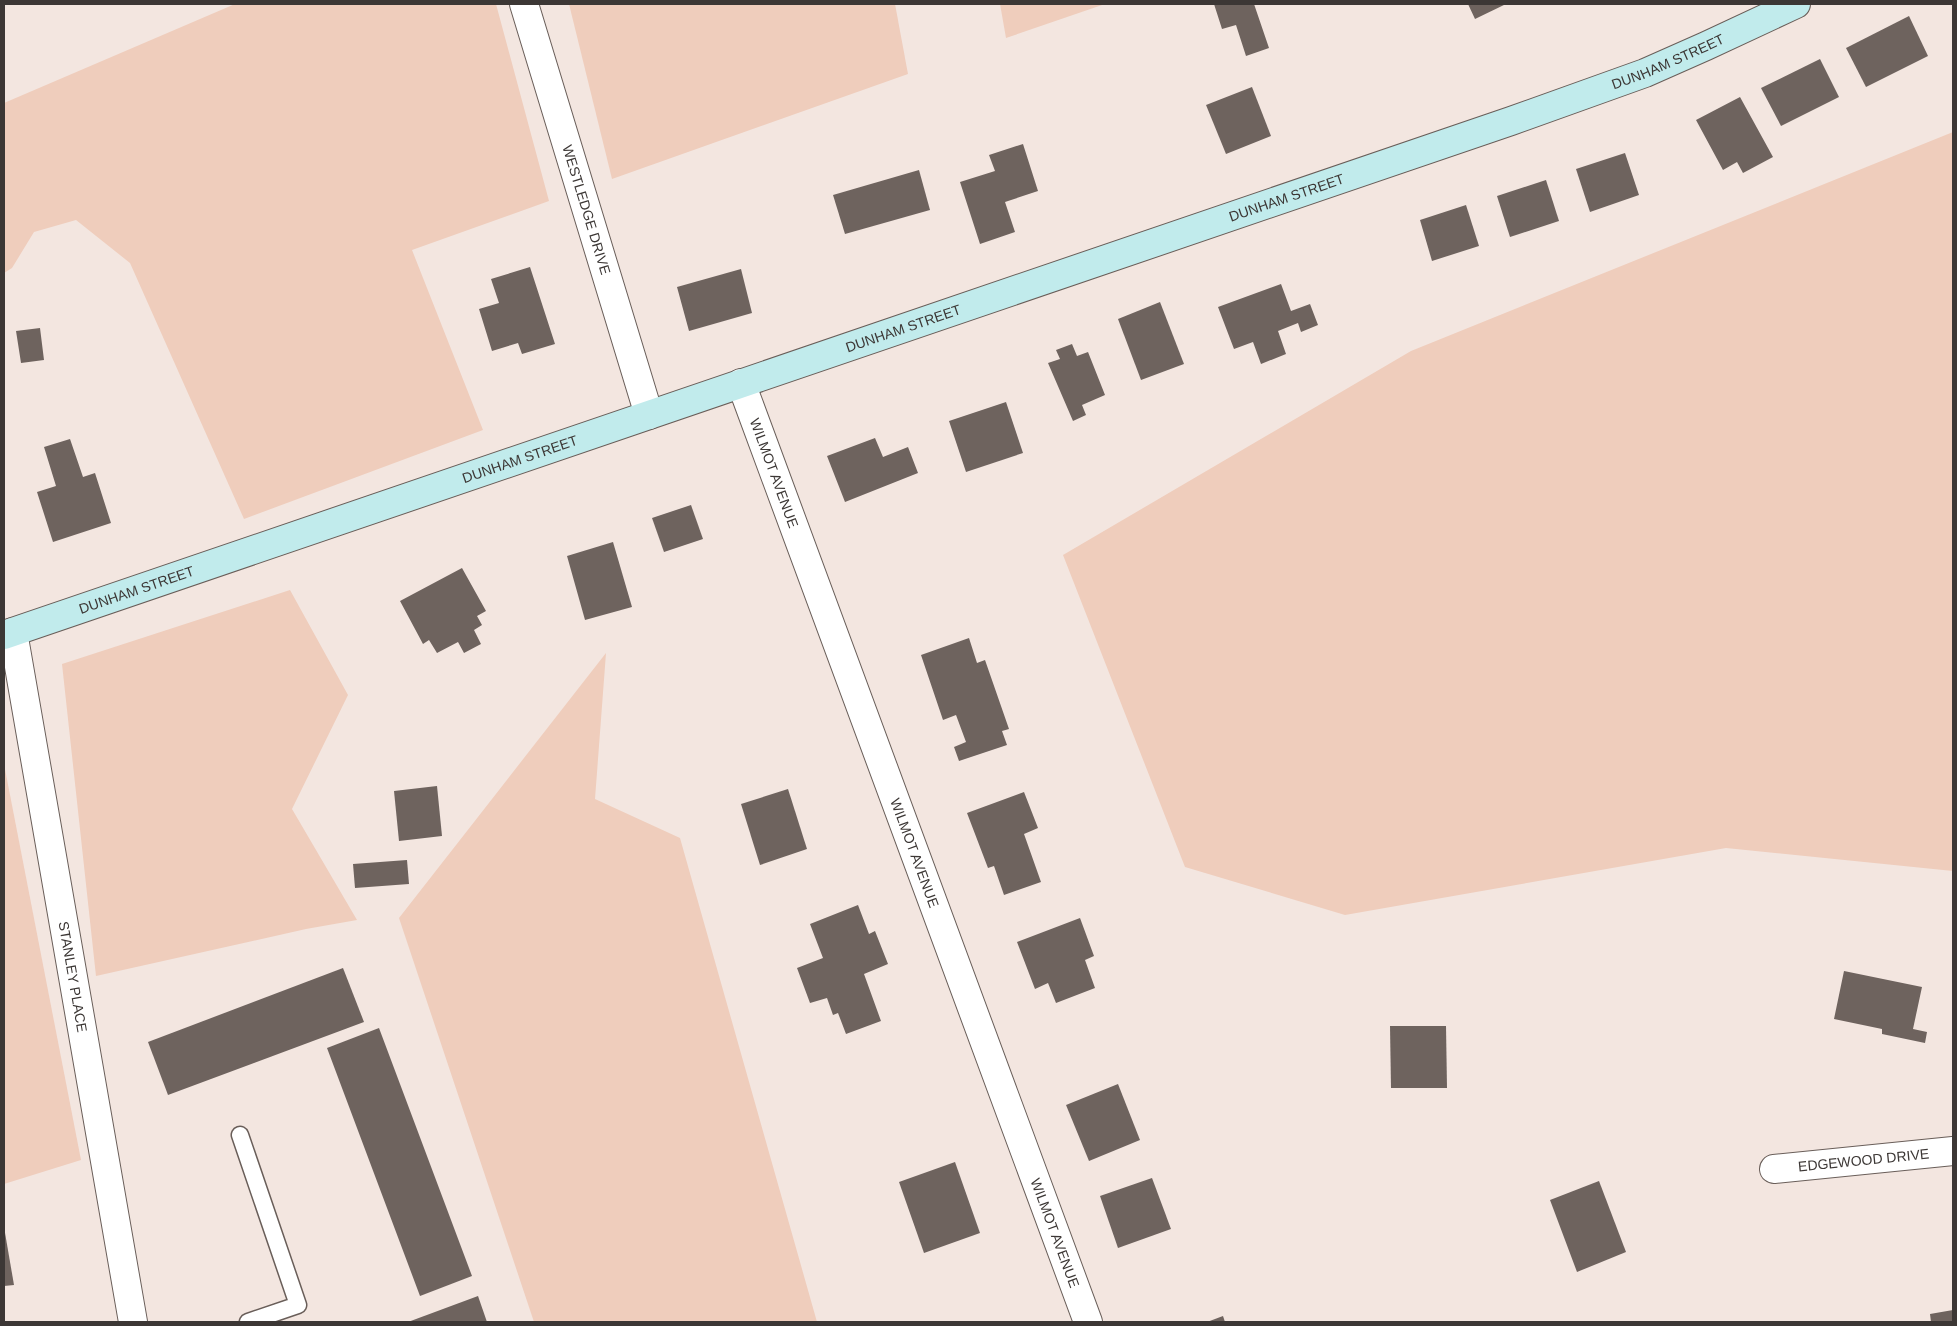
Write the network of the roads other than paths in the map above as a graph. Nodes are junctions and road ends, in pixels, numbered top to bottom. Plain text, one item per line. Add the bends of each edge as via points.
1 (524, 4) edge
2 (1796, 4) edge
3 (741, 383) junction
4 (649, 415) junction
5 (8, 633) edge
6 (240, 1135) dead end
7 (1953, 1151) edge
8 (1774, 1169) dead end
9 (133, 1322) edge
10 (248, 1322) edge
11 (1088, 1322) edge

1 - 4 street, WESTLEDGE DRIVE
2 - 3 street, DUNHAM STREET via 1680,58 1581,96
3 - 4 street, DUNHAM STREET
3 - 11 street, WILMOT AVENUE
4 - 5 street, DUNHAM STREET
5 - 9 street, STANLEY PLACE
6 - 10 lane via 298,1305
7 - 8 street, EDGEWOOD DRIVE

